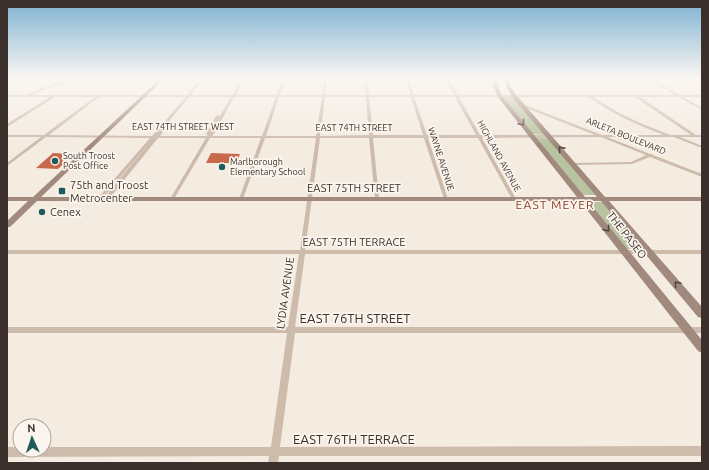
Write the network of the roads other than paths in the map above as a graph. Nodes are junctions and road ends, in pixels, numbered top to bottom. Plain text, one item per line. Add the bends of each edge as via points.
1 (46, 101) edge
2 (91, 101) edge
3 (139, 101) edge
4 (186, 101) edge
5 (230, 101) edge
6 (276, 101) edge
7 (322, 101) edge
8 (367, 101) edge
9 (415, 101) edge
10 (459, 101) edge
11 (505, 101) edge
12 (518, 101) edge
13 (597, 101) edge
14 (642, 101) edge
15 (687, 101) edge
16 (522, 105) junction
17 (702, 109) edge
18 (7, 126) edge
19 (7, 136) edge
20 (45, 136) junction
21 (102, 136) junction
22 (155, 136) junction
23 (209, 136) junction
24 (264, 136) junction
25 (317, 136) junction
26 (371, 136) junction
27 (426, 136) junction
28 (479, 136) junction
29 (533, 136) junction
30 (550, 136) junction
31 (606, 136) junction
32 (672, 136) junction
33 (695, 136) junction
34 (702, 136) edge
35 (702, 147) edge
36 (651, 155) junction
37 (574, 164) junction
38 (7, 165) edge
39 (702, 176) edge
40 (377, 198) junction
41 (7, 199) edge
42 (35, 199) junction
43 (103, 199) junction
44 (172, 199) junction
45 (241, 199) junction
46 (308, 199) junction
47 (446, 199) junction
48 (514, 199) junction
49 (582, 199) junction
50 (605, 199) junction
51 (702, 199) edge
52 (7, 224) edge
53 (7, 252) edge
54 (301, 252) junction
55 (625, 252) junction
56 (649, 252) junction
57 (702, 252) edge
58 (702, 314) edge
59 (7, 330) edge
60 (290, 330) junction
61 (687, 330) junction
62 (702, 330) edge
63 (702, 348) edge
64 (702, 451) edge
65 (7, 452) edge
66 (274, 452) junction
67 (273, 463) edge

1 - 18 street
2 - 20 street
3 - 21 main road
4 - 22 street
5 - 23 street
6 - 24 street
7 - 25 street, LYDIA AVENUE
8 - 26 street
9 - 27 street, WAYNE AVENUE
10 - 28 street, HIGHLAND AVENUE
11 -> 29 main road, THE PASEO
12 - 16 main road, THE PASEO
13 - 32 street via 623,119
14 - 33 street
15 - 17 street
16 - 30 main road, THE PASEO
16 - 31 street, ARLETA BOULEVARD
19 - 20 street, EAST 74TH STREET
20 - 21 street, EAST 74TH STREET
20 - 38 street
21 - 22 street, EAST 74TH STREET
21 - 42 main road
22 - 23 street, EAST 74TH STREET
22 - 43 street
22 - 43 street
23 - 24 street, EAST 74TH STREET
23 - 44 street
24 - 25 street, EAST 74TH STREET
24 - 45 street
25 - 26 street, EAST 74TH STREET
25 - 46 street, LYDIA AVENUE
26 - 27 street, EAST 74TH STREET
26 - 40 street
27 - 28 street, EAST 74TH STREET
27 - 47 street, WAYNE AVENUE
28 - 29 street, EAST 74TH STREET
28 - 48 street, HIGHLAND AVENUE
29 - 30 street, EAST 74TH STREET
29 - 49 main road, THE PASEO
30 - 31 street, EAST 74TH STREET
37 -> 30 main road, THE PASEO
31 - 32 street, EAST 74TH STREET
31 - 36 street, ARLETA BOULEVARD
32 - 33 street, EAST 74TH STREET
32 - 35 street
33 - 34 street, EAST 74TH STREET
36 - 37 street via 632,164
36 - 39 street, ARLETA BOULEVARD
37 - 50 main road, THE PASEO
40 - 46 main road, EAST 75TH STREET
40 - 47 main road, EAST 75TH STREET
41 - 42 main road, EAST 75TH STREET
42 - 43 main road, EAST 75TH STREET
42 - 52 main road
43 - 44 main road, EAST 75TH STREET
44 - 45 main road, EAST 75TH STREET
45 - 46 main road, EAST 75TH STREET
46 - 54 street, LYDIA AVENUE
47 - 48 main road, EAST 75TH STREET
48 - 49 main road, EAST 75TH STREET
49 - 50 main road, EAST 75TH STREET
49 -> 55 main road, THE PASEO
50 - 51 main road, EAST 75TH STREET
50 - 56 main road, THE PASEO
53 - 54 street, EAST 75TH TERRACE
54 - 55 street, EAST 75TH TERRACE
54 - 60 street, LYDIA AVENUE
55 - 56 street, EAST 75TH TERRACE
55 - 61 main road, THE PASEO
56 - 57 street, EAST 75TH TERRACE
58 -> 56 main road, THE PASEO
59 - 60 street, EAST 76TH STREET
60 - 61 street, EAST 76TH STREET
60 - 66 street, LYDIA AVENUE
61 - 62 street, EAST 76TH STREET
61 - 63 main road, THE PASEO
64 - 66 street, EAST 76TH TERRACE
65 - 66 street, EAST 76TH TERRACE
66 - 67 street, LYDIA AVENUE

